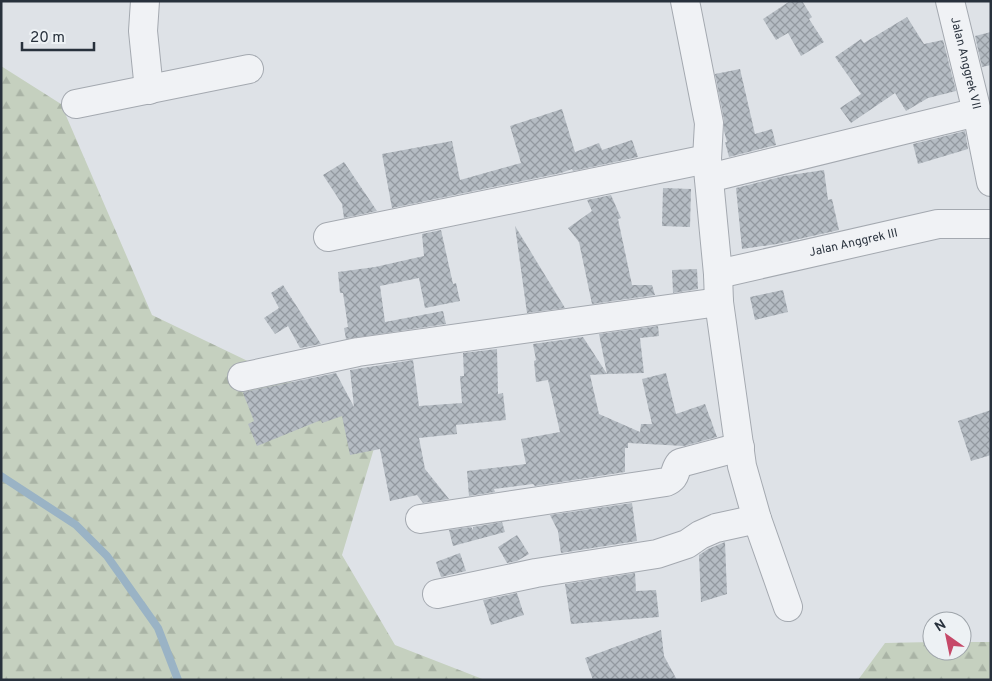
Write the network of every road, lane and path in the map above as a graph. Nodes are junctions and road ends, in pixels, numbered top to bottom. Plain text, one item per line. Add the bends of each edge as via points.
1 (145, 1) edge
2 (685, 1) edge
3 (950, 1) edge
4 (249, 69) dead end
5 (149, 90) junction
6 (76, 104) dead end
7 (977, 112) junction
8 (708, 169) junction
9 (991, 182) edge
10 (991, 224) edge
11 (328, 236) dead end
12 (718, 274) junction
13 (719, 302) junction
14 (242, 377) dead end
15 (740, 447) junction
16 (420, 519) dead end
17 (757, 519) junction
18 (437, 594) dead end
19 (788, 607) dead end

1 - 5 street via 143,31
2 - 8 street via 709,123
3 - 7 street, Jalan Anggrek VII
4 - 5 street
5 - 6 street
7 - 8 street
7 - 9 street, Jalan Anggrek VII
8 - 11 street
8 - 12 street
10 - 12 street, Jalan Anggrek III via 938,224
12 - 13 street
13 - 14 street via 358,352
13 - 15 street
15 - 16 street via 680,463 675,475 666,482
15 - 17 street
17 - 18 street via 716,528 687,544 657,554 536,572
17 - 19 street

